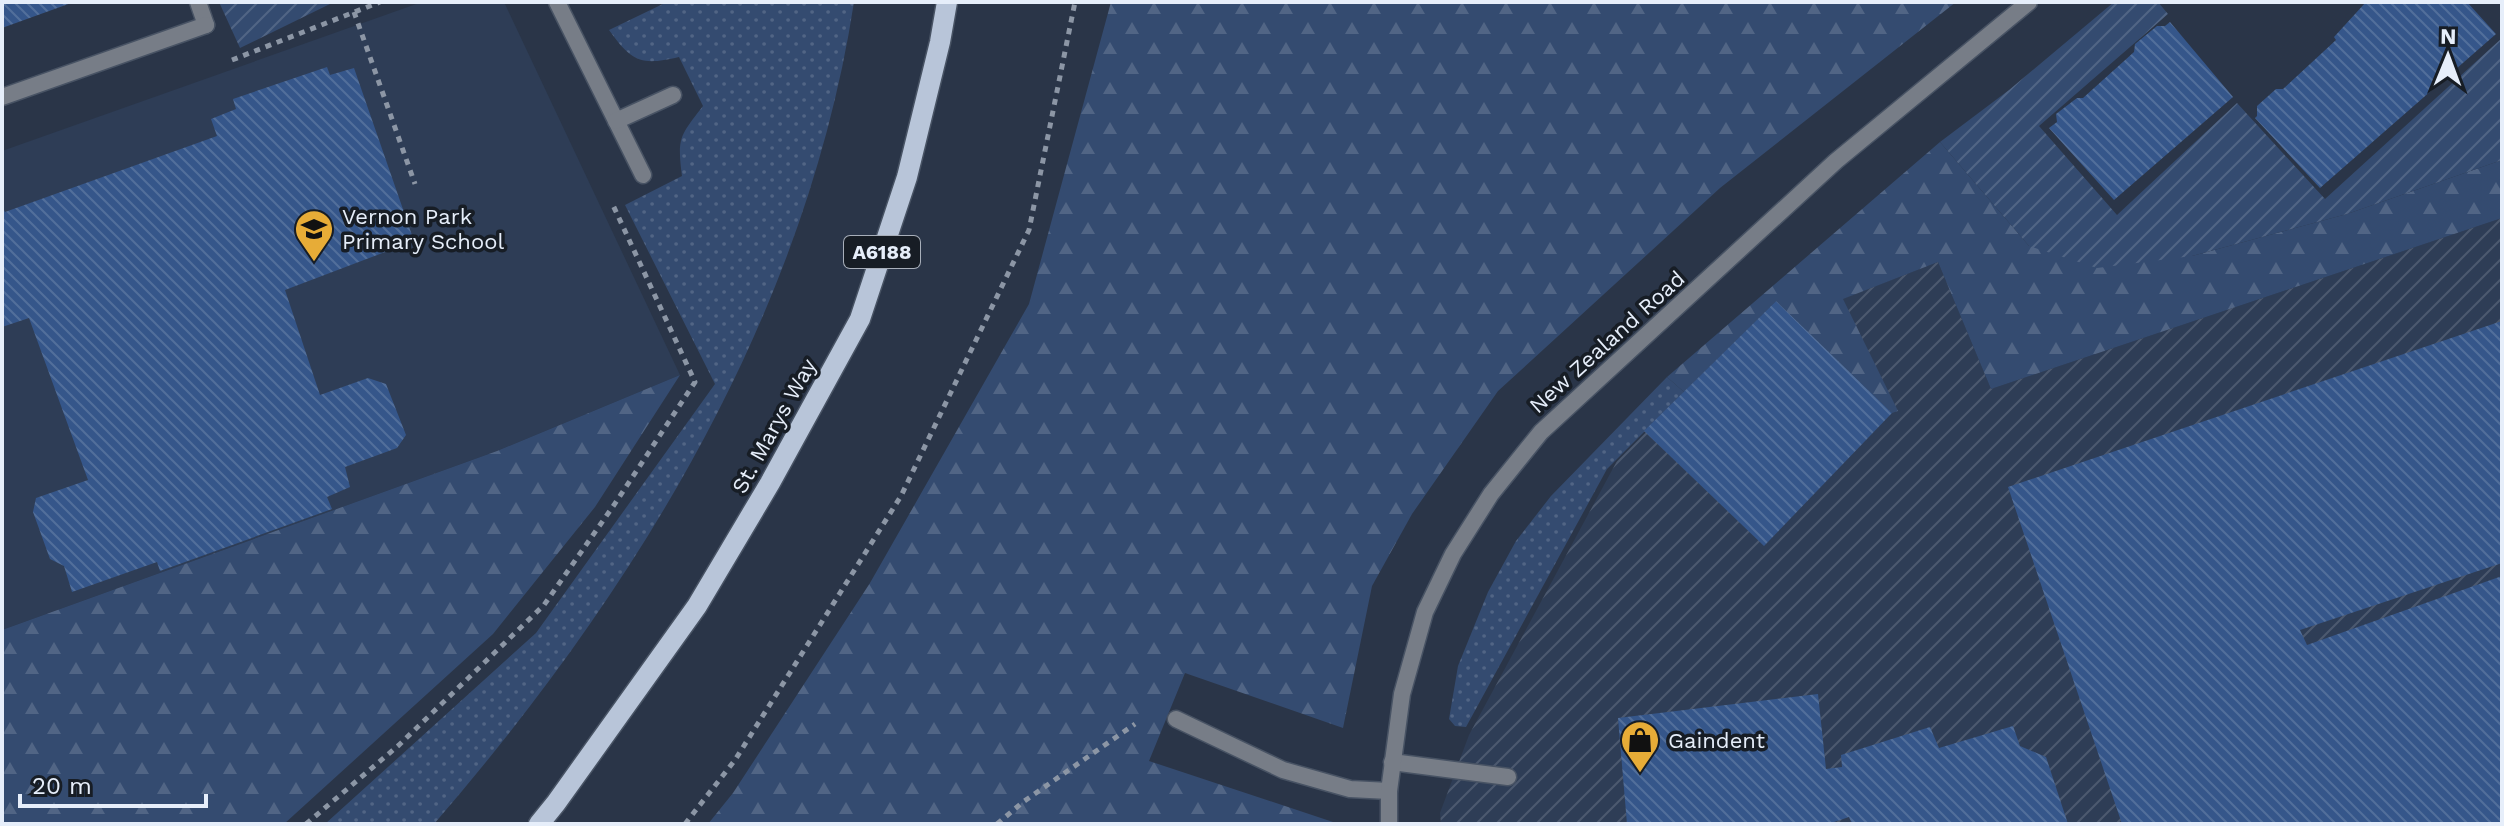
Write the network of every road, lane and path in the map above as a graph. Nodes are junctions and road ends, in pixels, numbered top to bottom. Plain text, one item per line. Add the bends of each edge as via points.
1 (198, 2) edge
2 (380, 2) edge
3 (557, 2) edge
4 (947, 2) edge
5 (1075, 2) edge
6 (2029, 2) edge
7 (354, 12) junction
8 (206, 25) junction
9 (673, 95) dead end
10 (2, 97) edge
11 (616, 121) junction
12 (643, 175) joint
13 (415, 184) dead end
14 (1176, 719) dead end
15 (1135, 725) dead end
16 (1392, 762) junction
17 (1508, 777) dead end
18 (1389, 791) junction
19 (306, 824) edge
20 (539, 824) edge
21 (685, 824) edge
22 (997, 824) edge
23 (1389, 824) edge

1 - 8 street
2 - 7 path
3 - 11 street
4 - 20 main road, St. Marys Way / A6188 via 907,177 860,319 697,606
5 - 21 path via 1029,230 901,496 735,760
6 - 16 street, New Zealand Road via 1836,161 1541,432 1491,494 1425,612 1402,694
7 - 8 path via 220,64
7 - 13 path
8 - 10 street
9 - 11 street
11 - 12 street
12 - 19 path via 607,193 695,382 544,605 399,745
14 - 18 street via 1283,770 1350,789
15 - 22 path
16 - 17 street
16 - 18 street, New Zealand Road
18 - 23 street, New Zealand Road

